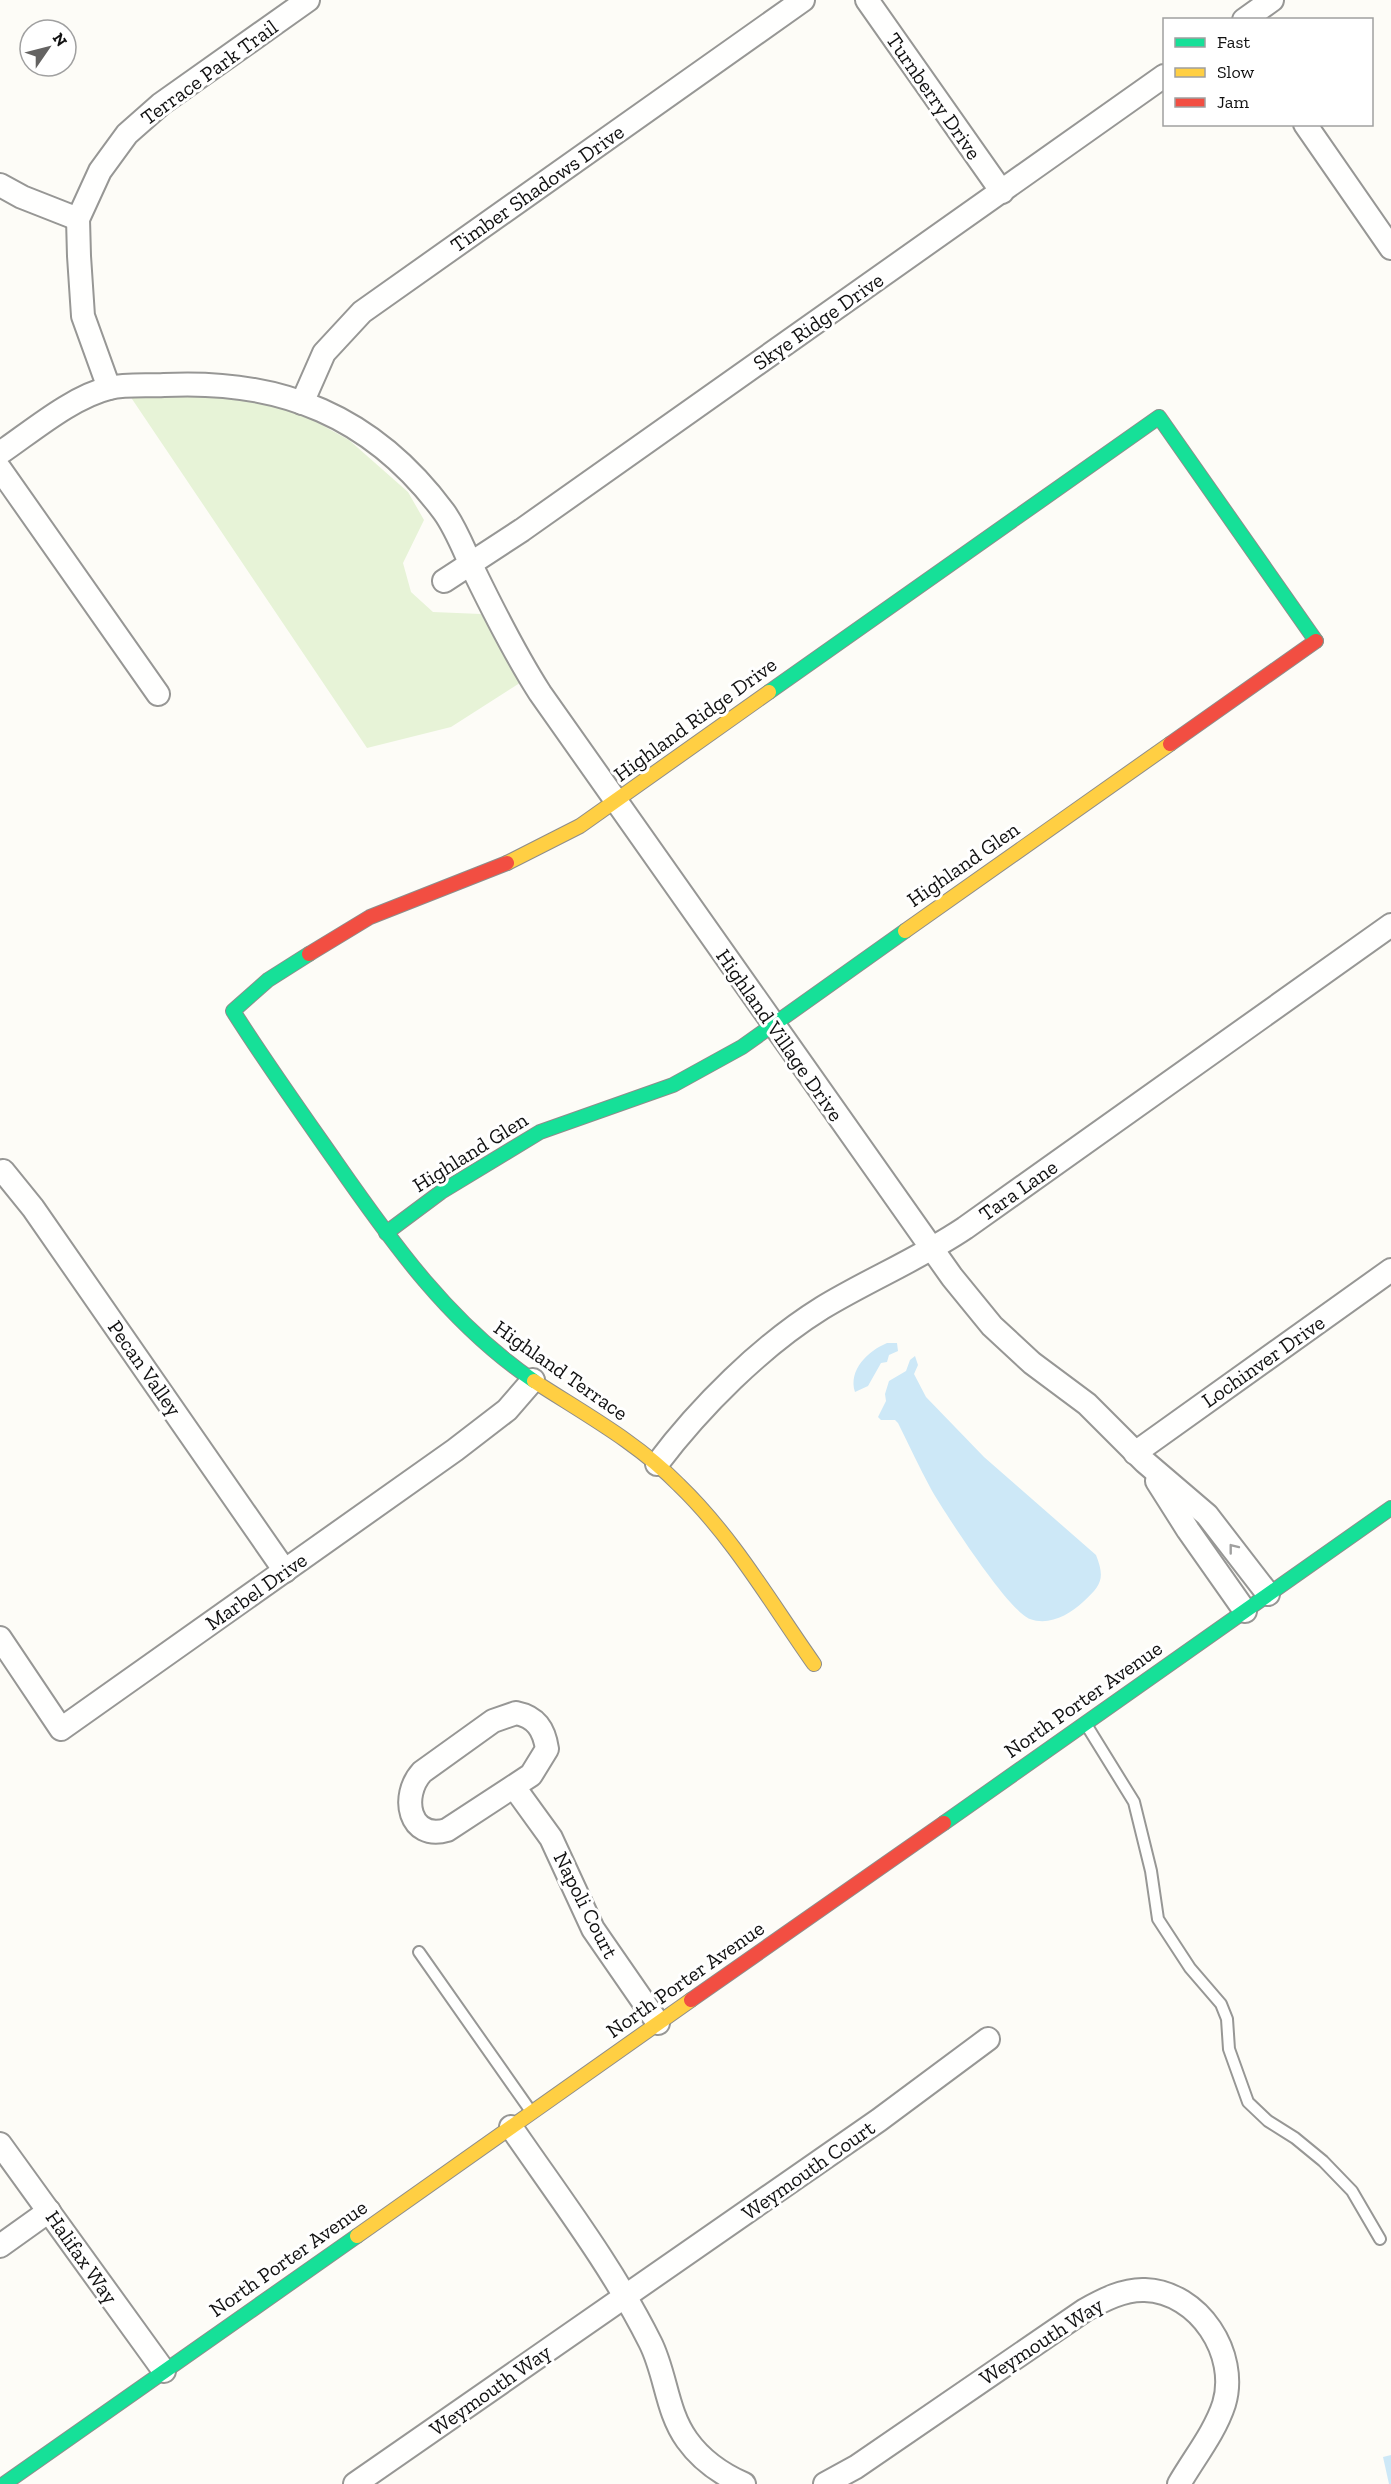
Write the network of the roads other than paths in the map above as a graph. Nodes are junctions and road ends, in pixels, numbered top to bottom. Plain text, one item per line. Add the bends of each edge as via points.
1 (308, 0) edge
2 (802, 0) edge
3 (867, 0) edge
4 (1272, 0) edge
5 (1247, 18) edge
6 (1163, 77) edge
7 (1306, 126) edge
8 (0, 185) edge
9 (1002, 192) junction
10 (78, 219) junction
11 (1391, 248) edge
12 (109, 388) junction
13 (302, 403) junction
14 (1159, 417) joint
15 (0, 453) edge
16 (0, 469) edge
17 (471, 564) junction
18 (444, 581) dead end
19 (158, 694) dead end
20 (616, 801) junction
21 (1391, 925) edge
22 (232, 1011) joint
23 (772, 1024) junction
24 (0, 1173) edge
25 (386, 1233) junction
26 (932, 1250) junction
27 (1391, 1270) edge
28 (533, 1380) junction
29 (1140, 1457) junction
30 (657, 1464) junction
31 (1391, 1508) edge
32 (285, 1570) junction
33 (1268, 1594) junction
34 (1245, 1611) junction
35 (0, 1638) edge
36 (814, 1664) dead end
37 (1085, 1723) junction
38 (514, 1787) junction
39 (419, 1952) dead end
40 (658, 2023) junction
41 (988, 2039) dead end
42 (532, 2113) junction
43 (511, 2127) junction
44 (0, 2144) edge
45 (49, 2211) junction
46 (1380, 2239) dead end
47 (0, 2246) edge
48 (625, 2295) junction
49 (164, 2371) junction
50 (4, 2484) edge
51 (355, 2484) edge
52 (744, 2484) edge
53 (825, 2484) edge
54 (1179, 2484) edge

1 - 10 street, Terrace Park Trail via 161,104 127,134 100,171
2 - 13 street, Timber Shadows Drive via 362,312 324,353
3 - 9 street, Turnberry Drive
4 - 5 street
6 - 9 street, Skye Ridge Drive
7 - 11 street
8 - 10 street
9 - 17 street, Skye Ridge Drive
10 - 12 street, Terrace Park Trail via 83,316
12 - 13 street, Highland Village Drive via 203,383 264,391
12 - 15 street via 70,406
13 - 17 street, Highland Village Drive via 349,424 400,462 445,514
14 - 20 street, Highland Ridge Drive
14 - 23 street, Highland Glen via 1317,640
16 - 19 street
17 - 18 street
17 - 20 street, Highland Village Drive via 524,667
20 - 22 street, Highland Ridge Drive via 562,837 518,859 370,917 268,980
20 - 23 street, Highland Village Drive
21 - 26 street, Tara Lane
22 - 25 street, Highland Terrace
23 - 25 street, Highland Glen via 742,1047 673,1085 540,1132 508,1149
23 - 26 street, Highland Village Drive
24 - 32 street, Pecan Valley via 3,1171 33,1208
25 - 28 street, Highland Terrace via 467,1329
26 - 29 street, Highland Village Drive via 992,1326 1032,1363 1087,1404
26 - 30 street, Tara Lane via 801,1322 717,1395
27 - 29 street, Lochinver Drive
28 - 30 street, Highland Terrace
28 - 32 street, Marbel Drive via 488,1425
33 -> 29 street, Highland Village Drive via 1207,1515
29 - 34 street, Highland Village Drive
30 - 36 street, Highland Terrace via 731,1543
31 - 33 street, North Porter Avenue
32 - 35 street, Marbel Drive via 61,1729
33 - 34 street, North Porter Avenue
34 - 37 street, North Porter Avenue
37 - 40 street, North Porter Avenue
37 - 46 lane via 1134,1802 1158,1919 1190,1968 1221,2004 1227,2019 1229,2049 1248,2102 1323,2161 1352,2191
38 - 38 street via 531,1775 547,1749 542,1729 534,1720 516,1713 494,1721 422,1772 413,1782 409,1804 418,1823 437,1833 462,1822
38 - 40 street, Napoli Court via 551,1838 593,1929
39 - 42 lane
40 - 42 street, North Porter Avenue
41 - 48 street, Weymouth Court via 879,2120
42 - 43 street, North Porter Avenue
43 - 48 street
43 - 49 street, North Porter Avenue
44 - 45 street, Halifax Way
45 - 47 street
45 - 49 street, Halifax Way
48 - 51 street, Weymouth Way
48 - 52 street via 652,2344 686,2439 723,2475
49 - 50 street, North Porter Avenue
53 - 54 street, Weymouth Way via 1085,2310 1107,2298 1146,2290 1186,2304 1203,2318 1215,2335 1227,2380 1224,2403 1214,2427

